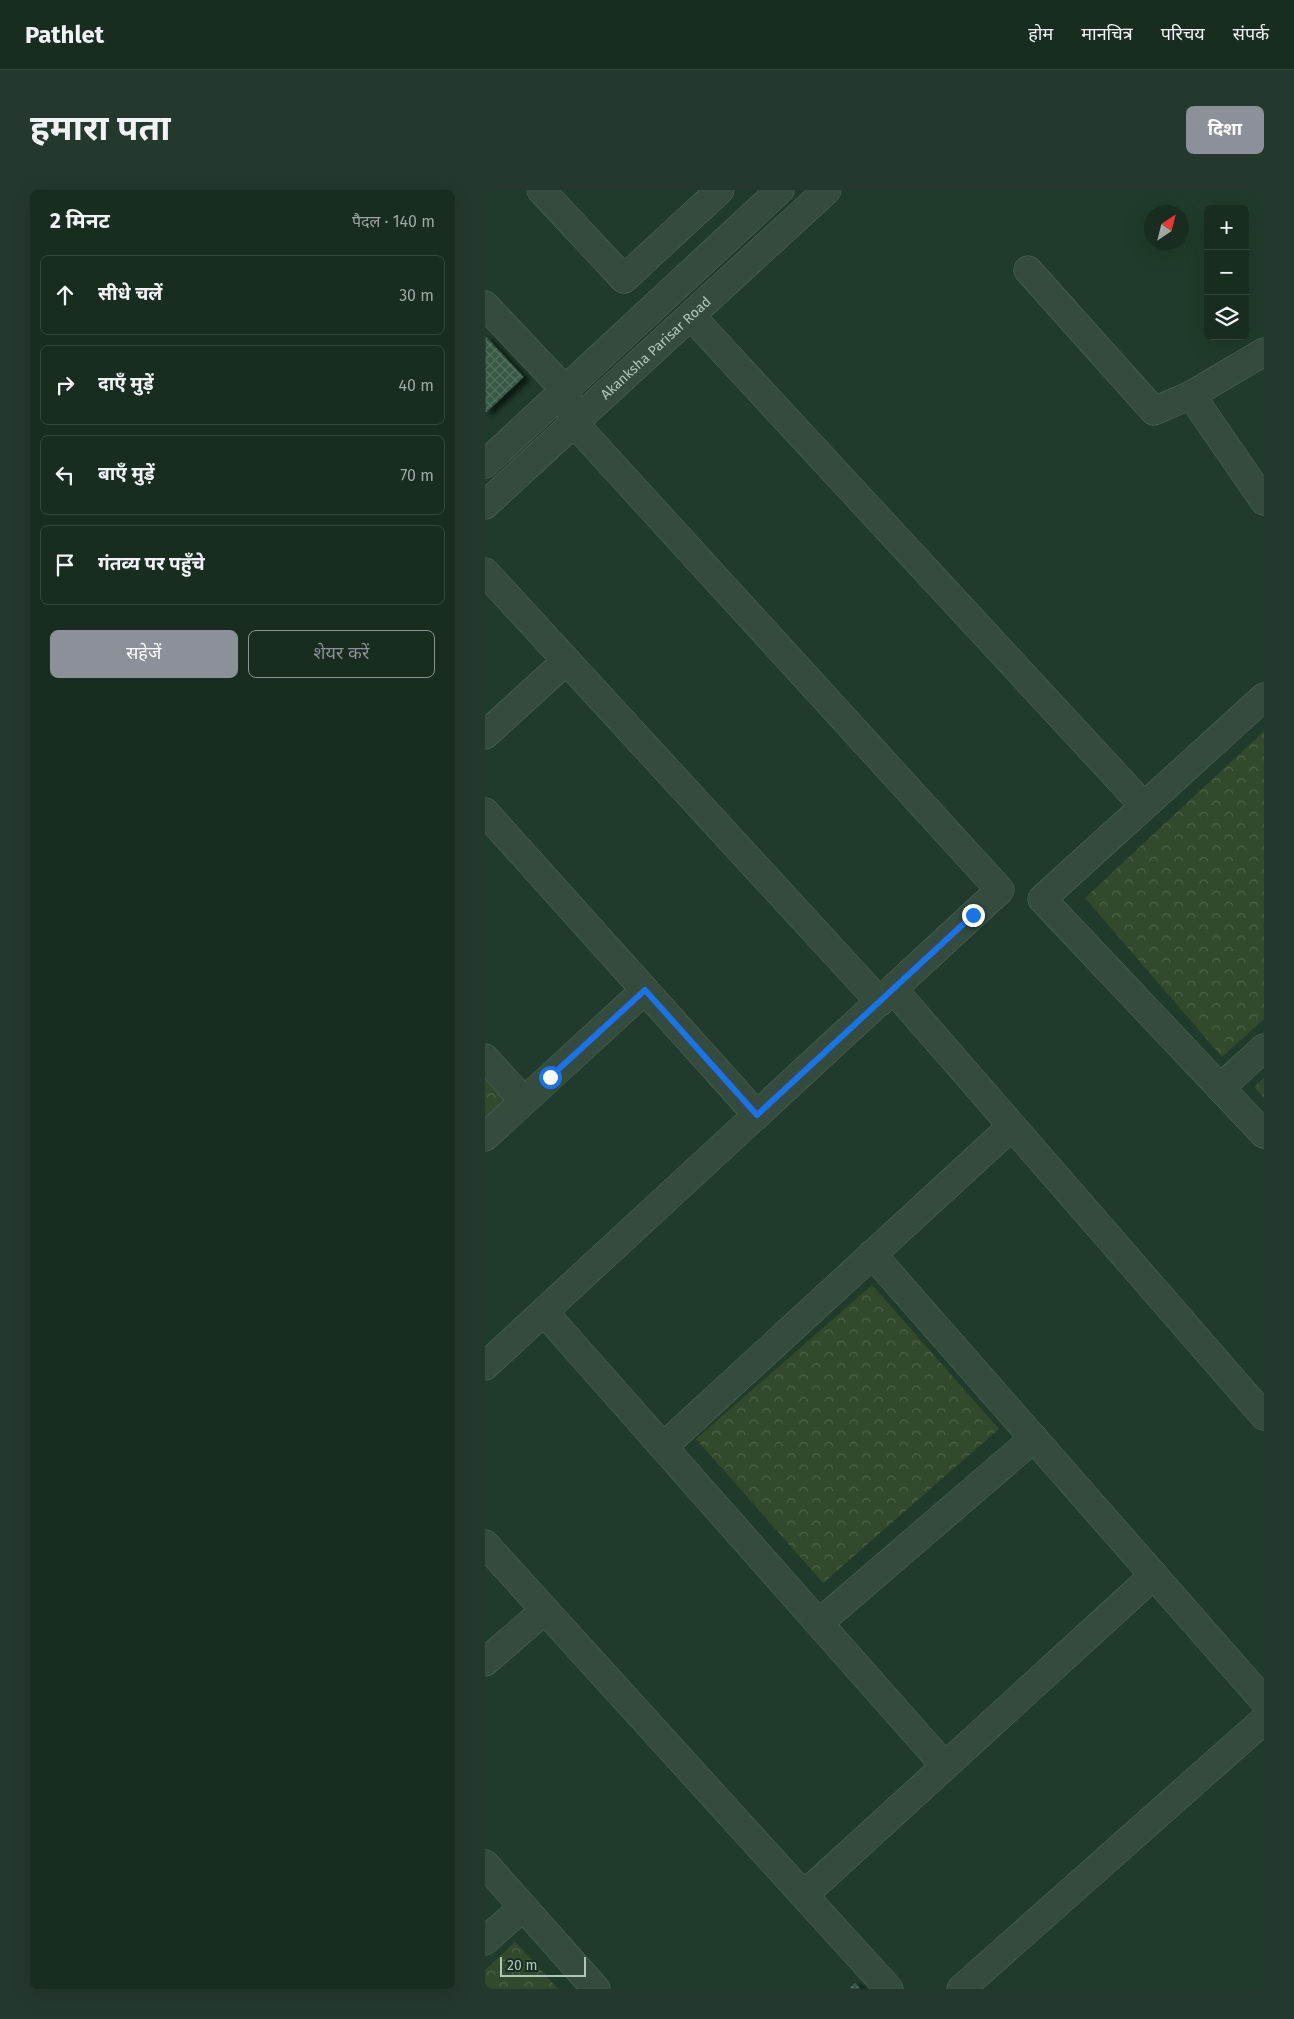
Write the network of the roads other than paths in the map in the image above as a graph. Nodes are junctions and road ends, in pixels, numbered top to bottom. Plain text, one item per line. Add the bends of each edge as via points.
1 (541, 190) edge
2 (720, 190) edge
3 (780, 190) edge
4 (827, 190) edge
5 (1028, 270) dead end
6 (485, 305) edge
7 (691, 316) junction
8 (1264, 352) edge
9 (565, 390) junction
10 (1191, 395) junction
11 (574, 423) junction
12 (485, 464) edge
13 (1264, 501) edge
14 (485, 505) edge
15 (485, 572) edge
16 (566, 660) junction
17 (1264, 697) edge
18 (485, 735) edge
19 (1144, 806) junction
20 (485, 812) edge
21 (645, 990) junction
22 (886, 996) junction
23 (1264, 1048) edge
24 (485, 1058) edge
25 (1221, 1088) junction
26 (523, 1101) junction
27 (757, 1115) junction
28 (1012, 1126) junction
29 (1264, 1134) edge
30 (485, 1137) edge
31 (872, 1254) junction
32 (544, 1312) junction
33 (485, 1366) edge
34 (1264, 1416) edge
35 (1034, 1438) junction
36 (663, 1447) junction
37 (485, 1544) edge
38 (1154, 1576) junction
39 (545, 1610) junction
40 (819, 1624) junction
41 (485, 1662) edge
42 (1264, 1700) edge
43 (1264, 1720) edge
44 (945, 1766) junction
45 (485, 1864) edge
46 (804, 1895) junction
47 (523, 1907) junction
48 (485, 1941) edge
49 (596, 1989) edge
50 (889, 1989) edge
51 (961, 1989) edge

1 - 2 street via 624,279
3 - 9 street
4 - 7 street, Akanksha Parisar Road
5 - 10 street via 1154,411
6 - 9 street
7 - 11 street, Akanksha Parisar Road
7 - 19 street
8 - 10 street
9 - 11 street
9 - 12 street
10 - 13 street
11 - 14 street, Akanksha Parisar Road
11 - 22 street via 1000,890
15 - 16 street
16 - 18 street
16 - 22 street
17 - 19 street
19 - 25 street via 1042,899
20 - 21 street
21 - 26 street
21 - 27 street
22 - 27 street
22 - 28 street
23 - 25 street
24 - 26 street
25 - 29 street
26 - 30 street
27 - 32 street
28 - 31 street
28 - 34 street
31 - 35 street
31 - 36 street
32 - 33 street
32 - 36 street
35 - 38 street
35 - 40 street
36 - 40 street
37 - 39 street
38 - 42 street
38 - 44 street
39 - 41 street
39 - 46 street
40 - 44 street
43 - 51 street
44 - 46 street
45 - 47 street
46 - 50 street
47 - 48 street
47 - 49 street

